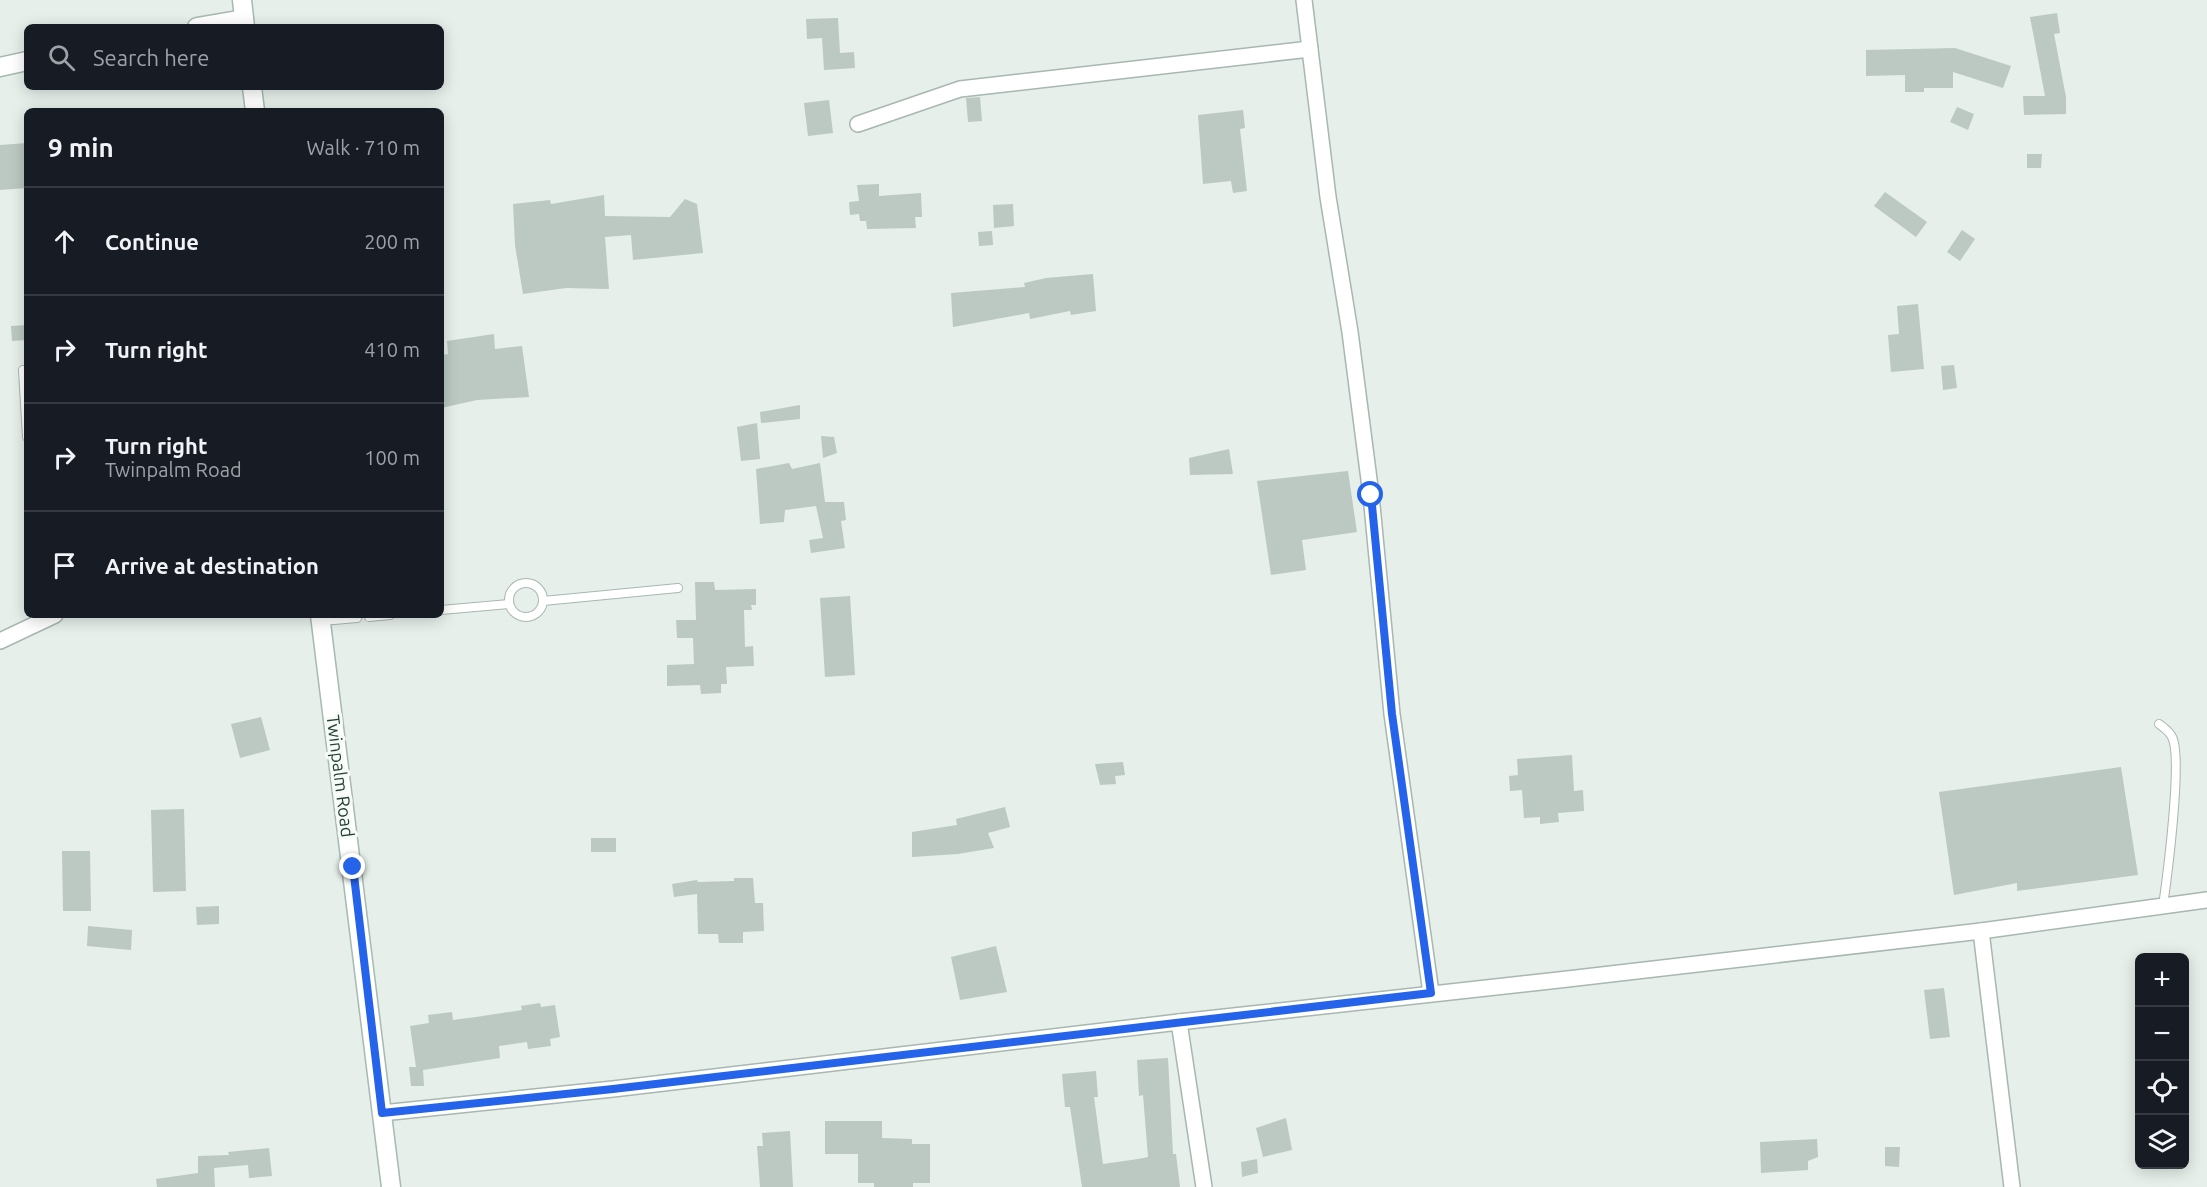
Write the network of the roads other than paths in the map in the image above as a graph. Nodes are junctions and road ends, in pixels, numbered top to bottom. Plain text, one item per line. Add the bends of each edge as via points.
1 (242, 0) edge
2 (1304, 0) edge
3 (245, 23) edge
4 (1310, 49) junction
5 (24, 62) edge
6 (0, 67) edge
7 (252, 90) edge
8 (255, 108) edge
9 (858, 124) dead end
10 (23, 370) dead end
11 (24, 387) edge
12 (678, 588) dead end
13 (543, 601) junction
14 (509, 604) junction
15 (444, 610) edge
16 (320, 618) edge
17 (357, 618) dead end
18 (38, 619) edge
19 (0, 640) edge
20 (2159, 724) dead end
21 (2207, 900) edge
22 (2163, 906) junction
23 (1981, 931) junction
24 (1431, 993) junction
25 (1179, 1022) junction
26 (382, 1113) junction
27 (391, 1187) edge
28 (1204, 1187) edge
29 (2012, 1187) edge

1 - 3 main road
2 - 4 street
4 - 9 street via 960,89
4 - 24 street via 1371,495 1395,737
5 - 6 main road
7 - 8 main road
10 - 11 lane
12 - 13 lane
13 - 14 lane via 541,609 529,617 516,614
13 - 14 lane via 540,589 527,582 515,587
14 - 15 lane
16 - 17 lane
16 - 26 main road, Twinpalm Road
18 - 19 street
20 - 22 lane via 2172,737 2177,760
21 - 22 street
22 - 23 street
23 - 24 street
23 - 29 street
24 - 25 street
25 - 26 street
25 - 28 street
26 - 27 main road, Twinpalm Road

